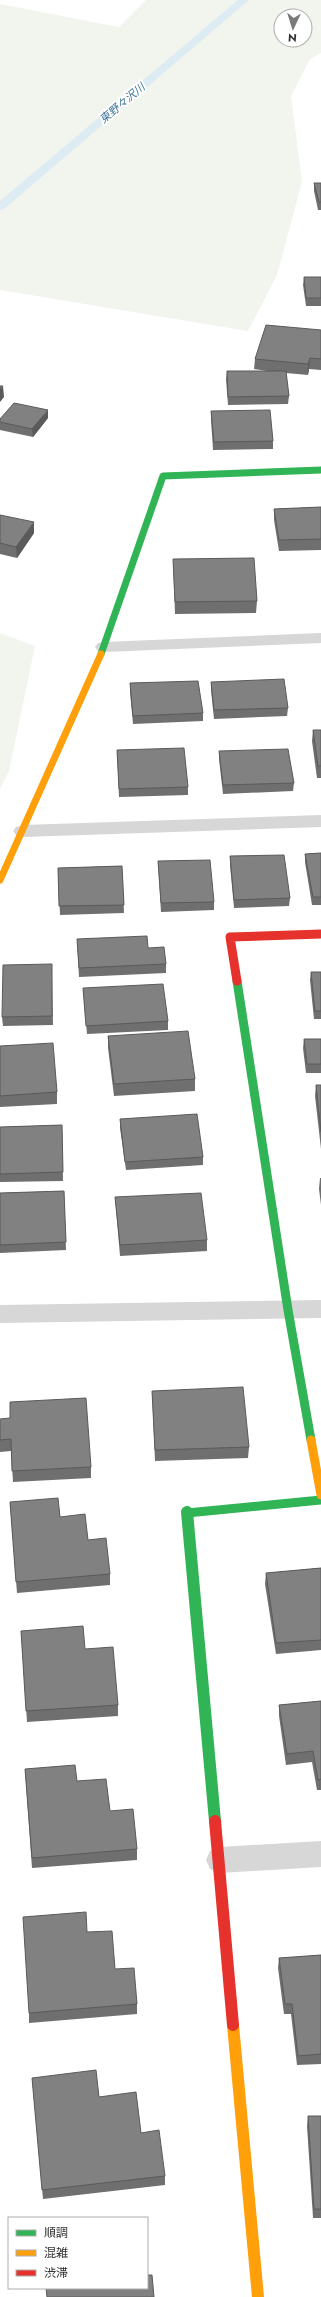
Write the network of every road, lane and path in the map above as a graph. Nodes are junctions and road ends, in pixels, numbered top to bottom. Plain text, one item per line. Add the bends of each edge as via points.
1 (321, 470) edge
2 (321, 638) edge
3 (104, 647) junction
4 (321, 821) edge
5 (23, 831) junction
6 (0, 880) edge
7 (321, 934) edge
8 (321, 1309) edge
9 (288, 1310) junction
10 (0, 1314) edge
11 (321, 1495) edge
12 (321, 1500) edge
13 (321, 1854) edge
14 (220, 1860) junction
15 (258, 2297) edge

1 - 3 street via 163,476
2 - 3 street
3 - 5 street
4 - 5 street
5 - 6 street
7 - 9 street via 230,937
8 - 9 street
9 - 10 street
9 - 11 street
12 - 14 street via 187,1512
13 - 14 street
14 - 15 street

